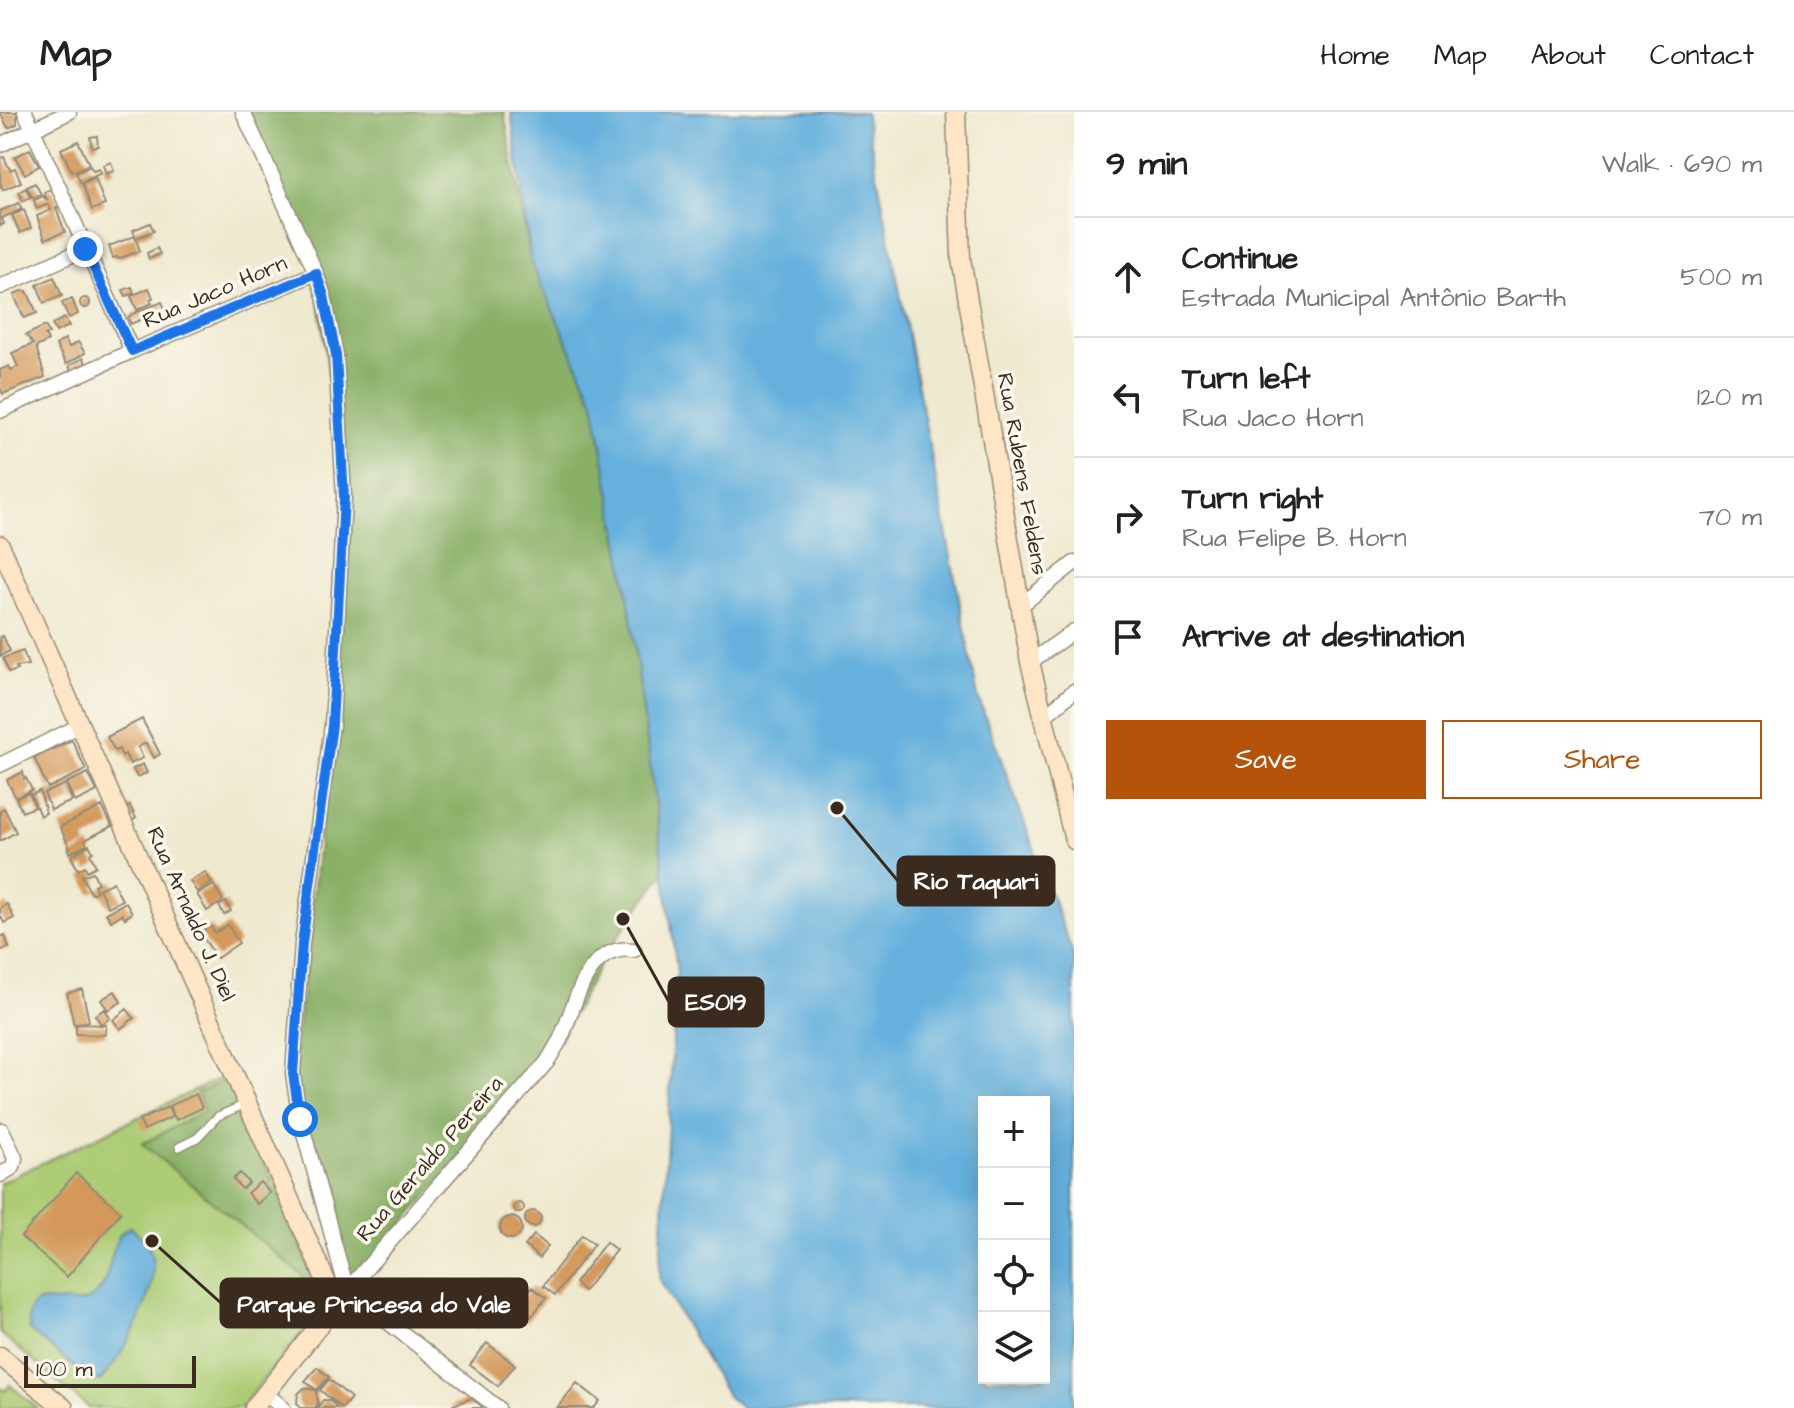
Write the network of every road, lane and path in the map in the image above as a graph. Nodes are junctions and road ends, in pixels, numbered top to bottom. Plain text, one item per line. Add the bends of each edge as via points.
1 (25, 112) edge
2 (69, 112) edge
3 (243, 112) edge
4 (956, 112) edge
5 (31, 129) junction
6 (0, 145) edge
7 (85, 249) junction
8 (316, 273) junction
9 (0, 287) edge
10 (132, 351) junction
11 (0, 411) edge
12 (0, 545) edge
13 (1074, 563) edge
14 (1020, 606) junction
15 (1074, 631) edge
16 (1030, 662) junction
17 (1074, 691) edge
18 (1042, 718) junction
19 (81, 725) junction
20 (0, 765) edge
21 (1074, 840) edge
22 (634, 950) dead end
23 (248, 1103) junction
24 (2, 1130) dead end
25 (179, 1147) dead end
26 (0, 1175) edge
27 (342, 1297) junction
28 (0, 1356) edge
29 (260, 1401) edge
30 (64, 1408) edge
31 (283, 1408) edge
32 (498, 1408) edge

1 - 5 street
2 - 5 street
3 - 8 street
4 - 14 street, Rua Rubens Feldens via 961,259
5 - 6 street
5 - 7 street
7 - 9 street
7 - 10 street
8 - 10 street, Rua Jaco Horn
8 - 27 street via 336,355 344,497 332,725 302,943 293,1074
10 - 11 street, Rua Jaco Horn
12 - 19 street, Rua Arnaldo J. Diel
13 - 14 street
14 - 16 street, Rua Rubens Feldens
15 - 16 street
16 - 18 street, Rua Rubens Feldens
17 - 18 street
18 - 21 street, Rua Rubens Feldens
19 - 20 street
19 - 23 street, Rua Arnaldo J. Diel
22 - 27 street, Rua Geraldo Pereira via 619,948 590,971 547,1062
23 - 25 lane via 218,1116 197,1138
23 - 27 street, Rua Arnaldo J. Diel
24 - 26 street via 15,1158 13,1167
27 - 29 street, Rua Geraldo Pereira
27 - 32 street
28 - 30 street
29 - 31 street

